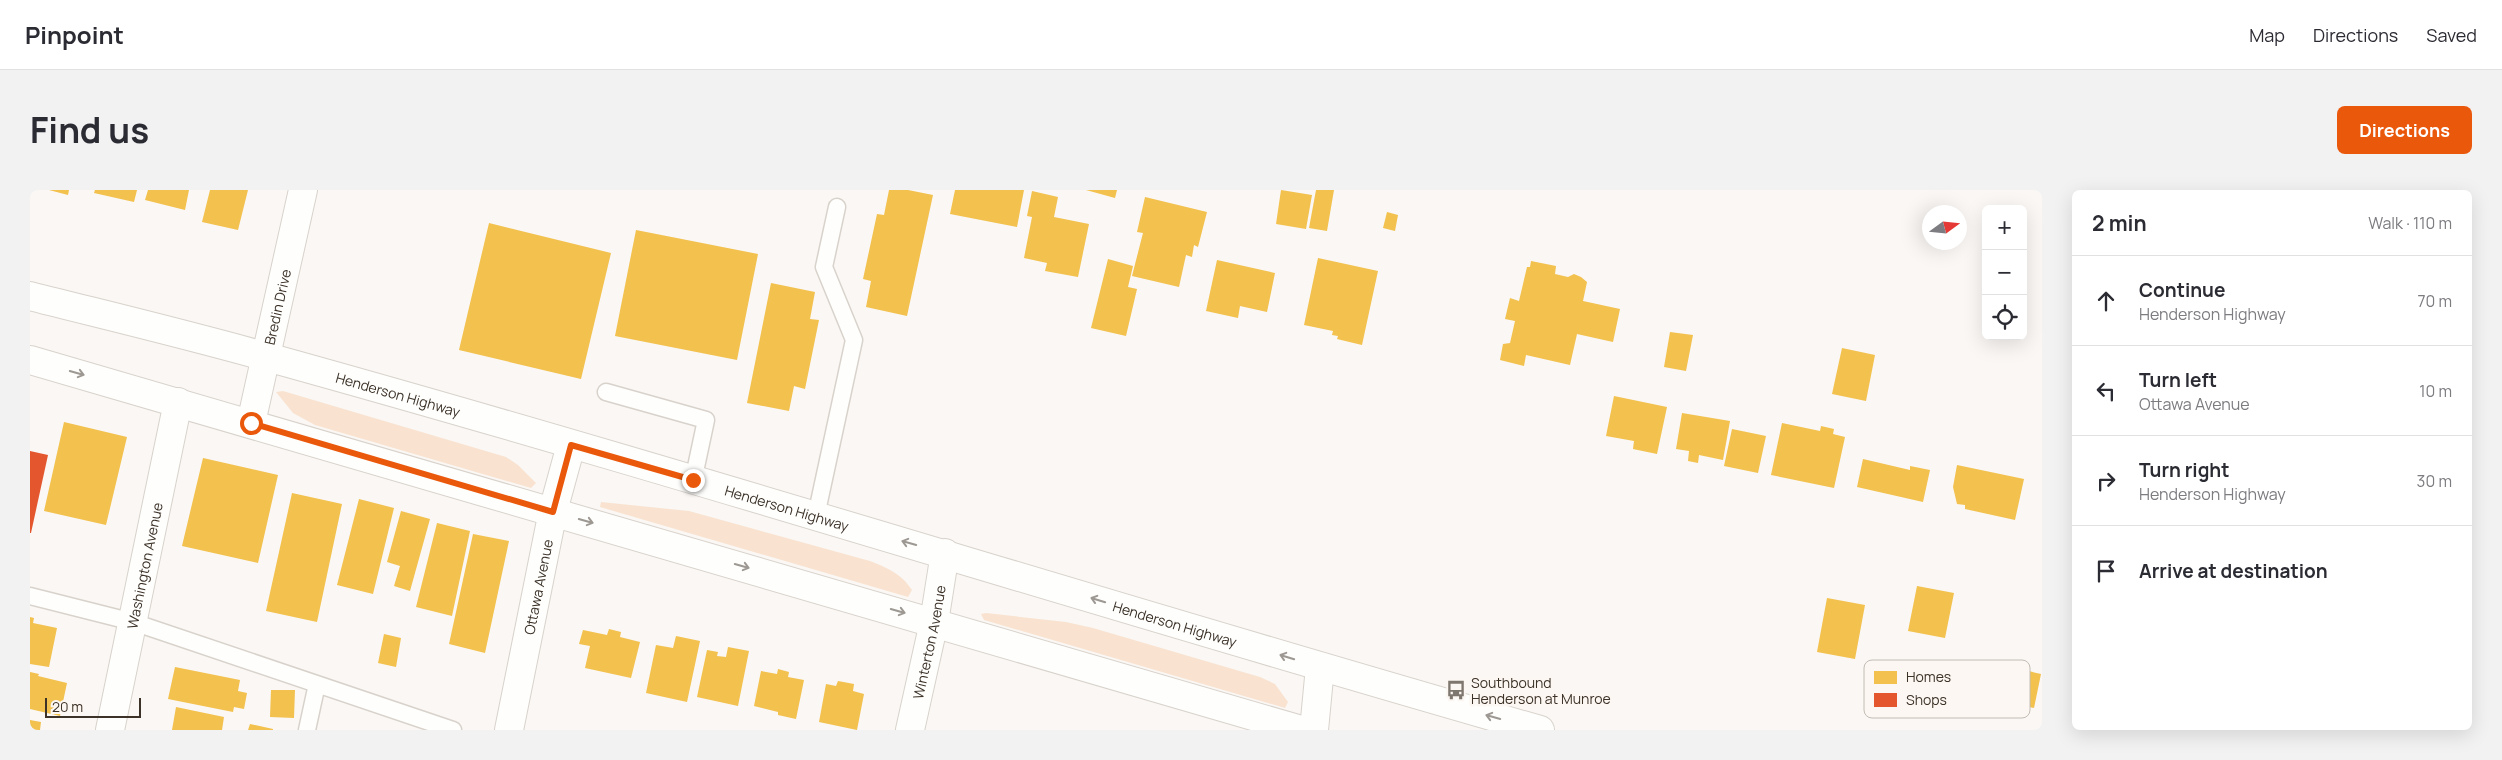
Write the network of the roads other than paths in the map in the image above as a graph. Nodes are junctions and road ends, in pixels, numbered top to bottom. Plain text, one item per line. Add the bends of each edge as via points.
1 (302, 190) edge
2 (837, 207) dead end
3 (30, 296) edge
4 (265, 356) junction
5 (30, 360) edge
6 (606, 392) dead end
7 (178, 402) junction
8 (251, 423) junction
9 (571, 445) junction
10 (693, 480) junction
11 (553, 512) junction
12 (816, 516) junction
13 (945, 553) junction
14 (30, 596) edge
15 (133, 622) junction
16 (934, 622) junction
17 (1320, 667) junction
18 (317, 684) junction
19 (110, 730) edge
20 (306, 730) edge
21 (453, 730) edge
22 (508, 730) edge
23 (910, 730) edge
24 (1301, 730) edge
25 (1314, 730) edge
26 (1540, 730) edge

1 - 4 main road, Bredin Drive
2 - 12 lane via 824,267 854,340
3 - 4 main road, Henderson Highway
4 - 8 main road, Bredin Drive
4 - 9 main road, Henderson Highway
5 -> 7 main road
6 - 10 lane via 706,420
7 - 8 main road
7 - 15 main road, Washington Avenue
8 - 11 main road
9 - 10 main road, Henderson Highway
9 - 11 main road, Ottawa Avenue
10 - 12 main road, Henderson Highway
11 -> 16 main road
11 - 22 main road, Ottawa Avenue
13 -> 12 main road, Henderson Highway
13 - 16 main road, Winterton Avenue
17 -> 13 main road, Henderson Highway
14 - 15 lane
15 - 18 lane
15 - 19 main road, Washington Avenue
16 - 23 main road, Winterton Avenue
16 - 24 main road
17 - 25 main road
26 -> 17 main road, Henderson Highway
18 - 20 lane
18 - 21 lane

